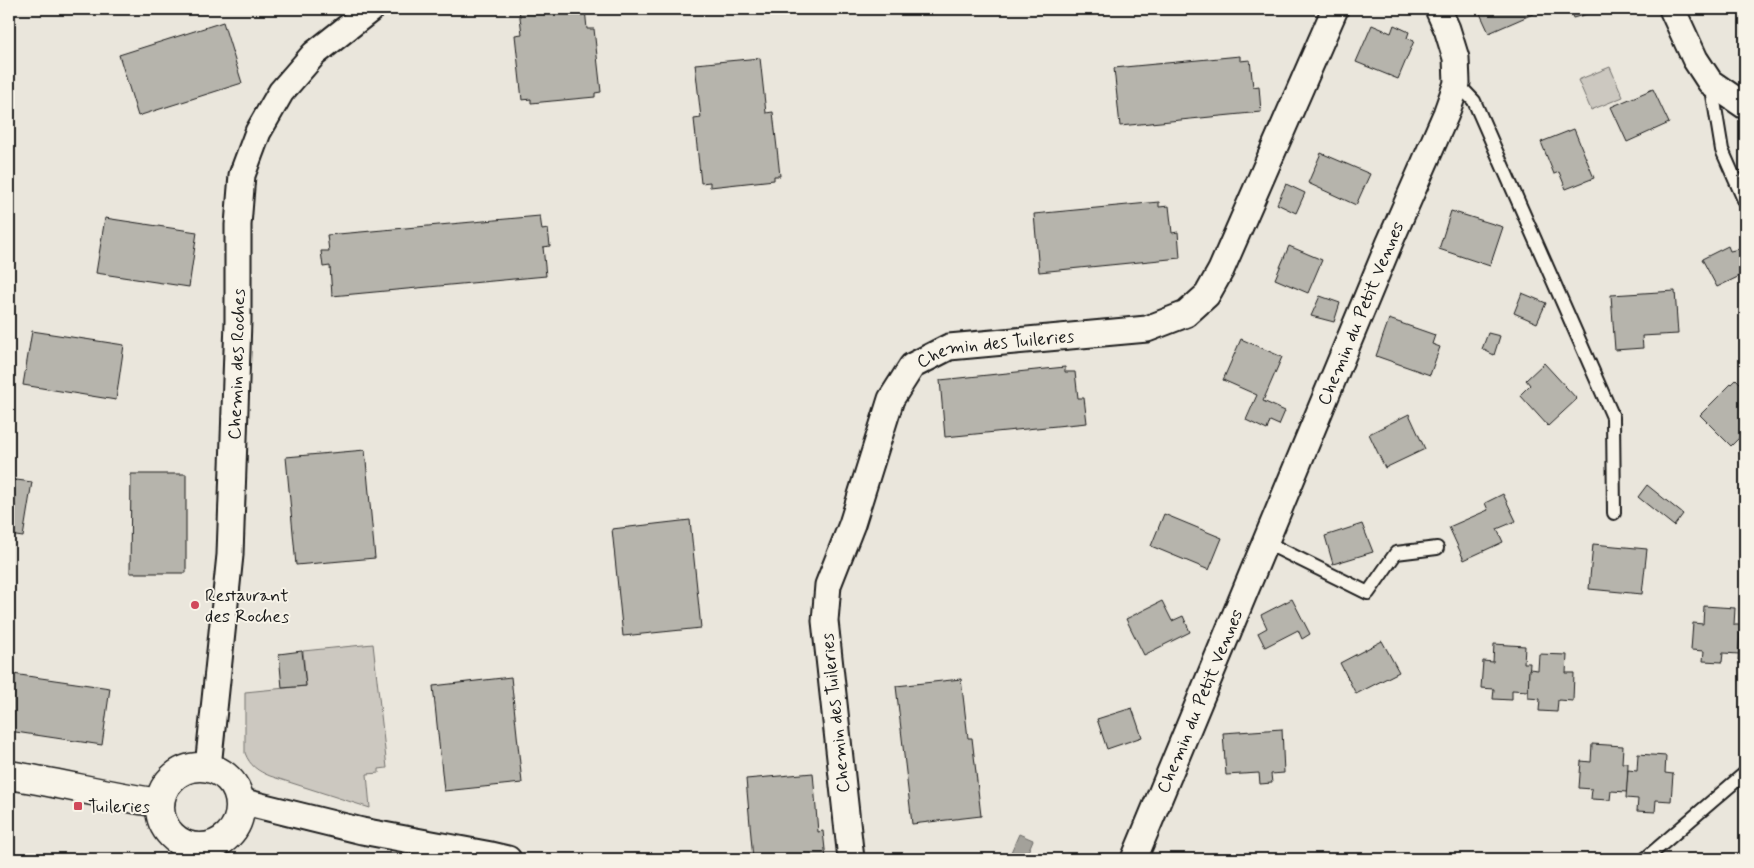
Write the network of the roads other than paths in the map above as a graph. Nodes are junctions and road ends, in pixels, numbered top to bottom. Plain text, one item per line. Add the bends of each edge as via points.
1 (371, 9) edge
2 (1335, 9) edge
3 (1438, 9) edge
4 (1672, 9) edge
5 (1710, 82) junction
6 (1457, 83) junction
7 (1745, 106) edge
8 (1745, 202) edge
9 (1614, 513) dead end
10 (1264, 542) junction
11 (1438, 548) dead end
12 (208, 768) junction
13 (1745, 773) edge
14 (9, 775) edge
15 (240, 801) junction
16 (160, 803) junction
17 (195, 853) edge
18 (508, 859) edge
19 (851, 859) edge
20 (1134, 859) edge
21 (1645, 859) edge

1 - 12 street, Chemin des Roches via 314,54 281,92 258,132 242,175 230,555
2 - 19 street, Chemin des Tuileries via 1220,270 1207,295 1186,314 1147,329 949,347 912,366 891,399 852,524 828,584 825,622
3 - 6 street, Chemin du Petit Vennes via 1456,58
4 - 5 street
5 - 7 street
5 - 8 lane via 1722,150
6 - 9 lane via 1474,101 1613,417
6 - 10 street, Chemin du Petit Vennes
10 - 11 lane via 1368,593 1396,553
10 - 20 street, Chemin du Petit Vennes
12 - 15 street via 230,779
12 - 16 street via 194,767 176,776 164,790
13 - 21 lane
14 - 16 street
15 - 17 street via 241,814 229,836 219,844
15 - 18 street via 362,831
16 - 17 street via 165,827

